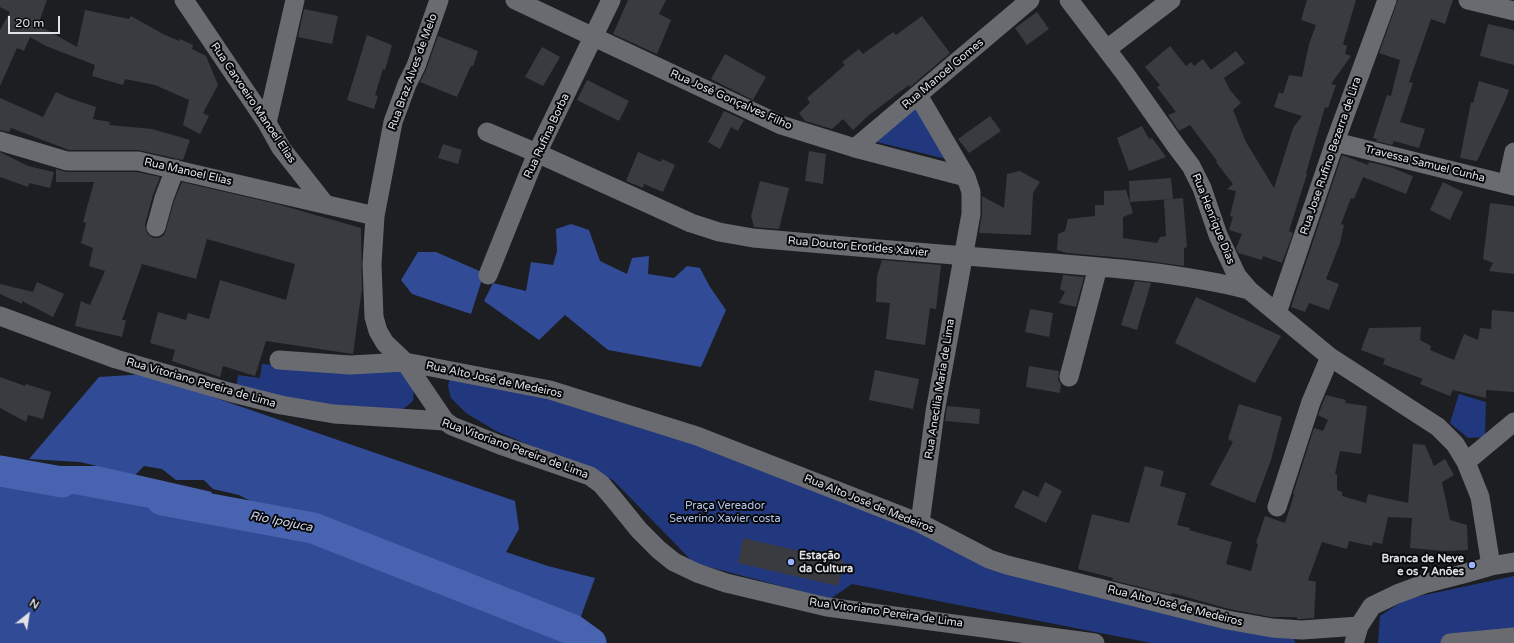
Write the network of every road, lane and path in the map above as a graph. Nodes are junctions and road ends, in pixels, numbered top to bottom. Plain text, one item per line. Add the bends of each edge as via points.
1 (184, 0) edge
2 (295, 0) edge
3 (439, 0) edge
4 (515, 0) edge
5 (611, 0) edge
6 (1030, 0) edge
7 (1069, 0) edge
8 (1171, 0) edge
9 (1387, 0) edge
10 (1468, 0) edge
11 (1514, 11) edge
12 (594, 36) junction
13 (1107, 50) junction
14 (918, 95) junction
15 (267, 124) junction
16 (487, 132) dead end
17 (0, 141) edge
18 (1335, 142) junction
19 (855, 148) junction
20 (1514, 152) edge
21 (537, 153) junction
22 (175, 169) junction
23 (966, 177) junction
24 (1510, 185) edge
25 (325, 204) junction
26 (375, 216) junction
27 (156, 227) dead end
28 (963, 256) junction
29 (1098, 267) junction
30 (488, 275) dead end
31 (1249, 290) junction
32 (1277, 313) junction
33 (0, 316) edge
34 (1330, 357) junction
35 (279, 360) dead end
36 (405, 362) junction
37 (1069, 377) dead end
38 (445, 421) junction
39 (1514, 422) edge
40 (1466, 462) junction
41 (1277, 507) dead end
42 (920, 523) junction
43 (1514, 562) edge
44 (1491, 566) junction
45 (1356, 635) edge
46 (1514, 637) edge
47 (1095, 643) edge
48 (1450, 643) edge

1 - 15 street, Rua Carvoeiro Manoel Elias
2 - 15 street
3 - 26 street, Rua Braz Alves de Melo via 393,122
4 - 12 street, Rua José Gonçalves Filho
5 - 12 street, Rua Rufina Borba
6 - 14 street, Rua Manoel Gomes
7 - 13 street, Rua Henrique Dias
8 - 13 street
9 - 18 street, Rua Jose Rufino Bezerra de Lira
10 - 11 street
12 - 19 street, Rua José Gonçalves Filho via 781,125
12 - 21 street, Rua Rufina Borba
13 - 31 street, Rua Henrique Dias via 1191,166 1237,276
14 - 19 street, Rua Manoel Gomes
14 - 23 street, Rua Anecìlia Maria de Lima
15 - 25 street, Rua Carvoeiro Manoel Elias via 281,148
16 - 21 street, Rua Doutor Erotides Xavier
17 - 22 street, Rua Manoel Elias via 67,161 138,161
18 - 24 street, Travessa Samuel Cunha
18 - 32 street, Rua Jose Rufino Bezerra de Lira
19 - 23 street, Rua José Gonçalves Filho
20 - 24 street
21 - 28 street, Rua Doutor Erotides Xavier via 691,223 719,232 753,238
21 - 30 street, Rua Rufina Borba
22 - 25 street, Rua Manoel Elias
22 - 27 street
23 - 28 street, Rua Anecìlia Maria de Lima via 971,192 971,214
25 - 26 street, Rua Manoel Elias
26 - 36 street, Rua Braz Alves de Melo via 372,264 374,317 385,343
28 - 29 street, Rua Doutor Erotides Xavier
28 - 42 street, Rua Anecìlia Maria de Lima via 935,412
29 - 31 street, Rua Doutor Erotides Xavier
29 - 37 street
31 - 32 street, Rua Henrique Dias
32 - 34 street, Rua Henrique Dias
33 - 38 street, Rua Vitoriano Pereira de Lima via 116,359 281,405 334,414
34 - 40 street, Rua Henrique Dias via 1438,427 1455,444
34 - 41 street via 1311,402
35 - 36 street, Rua Alto José de Medeiros via 350,365
36 - 38 street, Rua Braz Alves de Melo
36 - 42 street, Rua Alto José de Medeiros via 550,390 690,433
38 - 47 street, Rua Vitoriano Pereira de Lima via 500,445 590,476 601,484 639,530 674,562 726,583 827,607
39 - 40 street
40 - 44 street, Rua Henrique Dias via 1480,496
42 - 45 street, Rua Alto José de Medeiros via 995,561 1228,620 1272,628
43 - 44 street
44 - 45 street via 1424,584 1372,606
46 - 48 street

